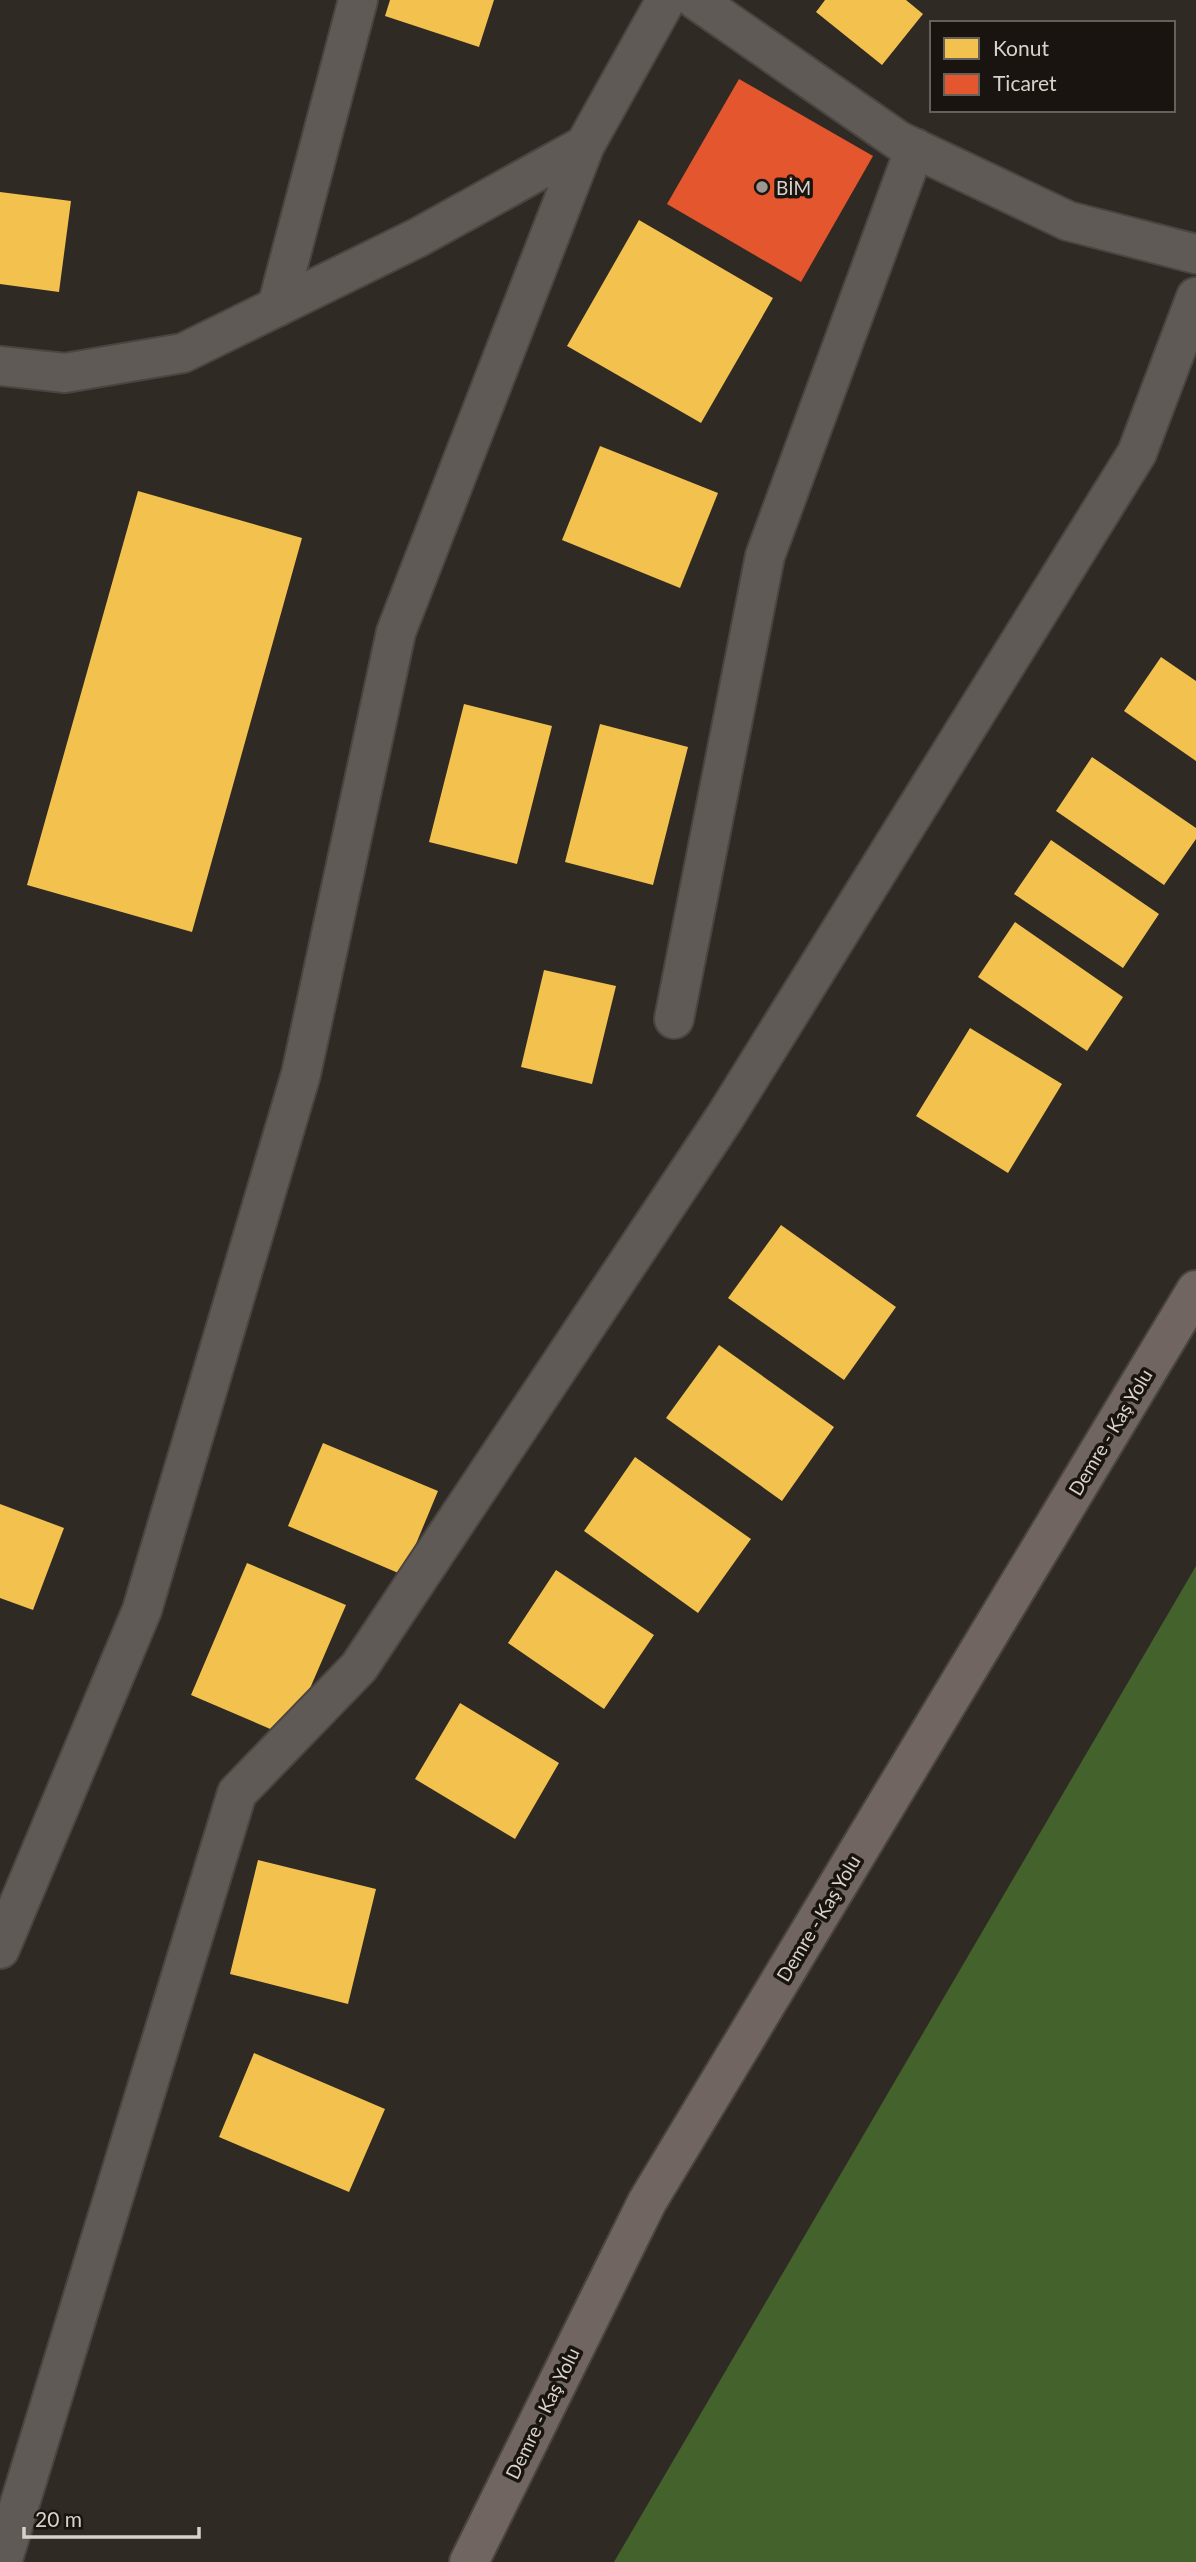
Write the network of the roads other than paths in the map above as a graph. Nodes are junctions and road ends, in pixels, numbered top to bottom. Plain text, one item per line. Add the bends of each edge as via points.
1 (358, 0) edge
2 (666, 0) edge
3 (696, 0) edge
4 (585, 145) junction
5 (915, 148) junction
6 (1196, 254) edge
7 (1196, 298) edge
8 (277, 307) junction
9 (0, 366) edge
10 (674, 1019) dead end
11 (1196, 1290) edge
12 (0, 1949) edge
13 (2, 2562) edge
14 (469, 2562) edge

1 - 8 street
2 - 4 street
3 - 5 street
4 - 8 street via 417,239
4 - 12 street via 396,632 301,1074 142,1610
5 - 6 street via 1068,221
5 - 10 street via 765,556
7 - 13 street via 1137,453 725,1117 359,1667 237,1793
8 - 9 street via 183,353 65,373
11 - 14 highway, Demre - Kaş Yolu via 647,2202

